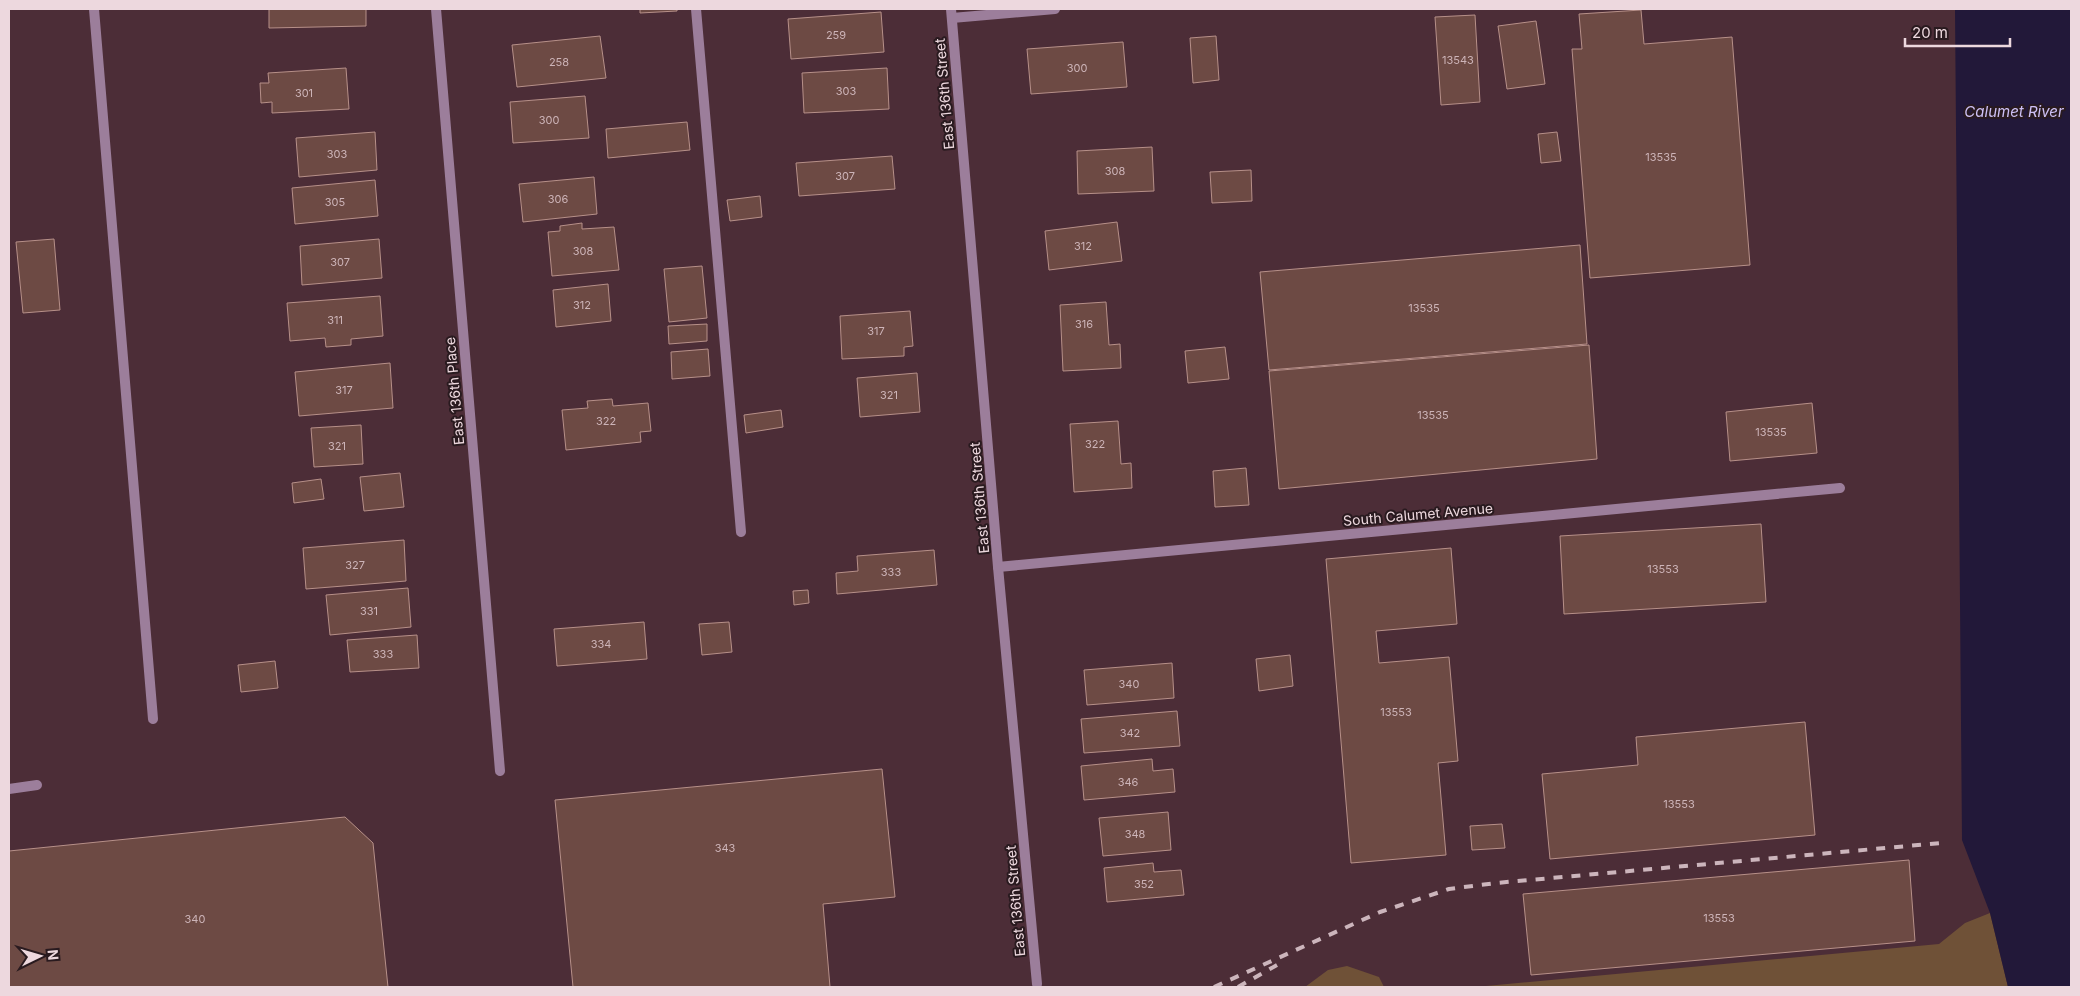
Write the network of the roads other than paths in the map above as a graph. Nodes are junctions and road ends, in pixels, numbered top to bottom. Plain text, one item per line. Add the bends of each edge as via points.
1 (94, 9) edge
2 (436, 9) edge
3 (696, 9) edge
4 (1055, 9) edge
5 (951, 13) edge
6 (1840, 488) dead end
7 (741, 532) dead end
8 (998, 567) junction
9 (153, 719) dead end
10 (500, 771) dead end
11 (37, 785) dead end
12 (9, 789) edge
13 (1037, 984) dead end

1 - 9 street
2 - 10 street, East 136th Place
3 - 7 street
4 - 5 street
5 - 8 street, East 136th Street
6 - 8 street, South Calumet Avenue
8 - 13 street, East 136th Street
11 - 12 street

